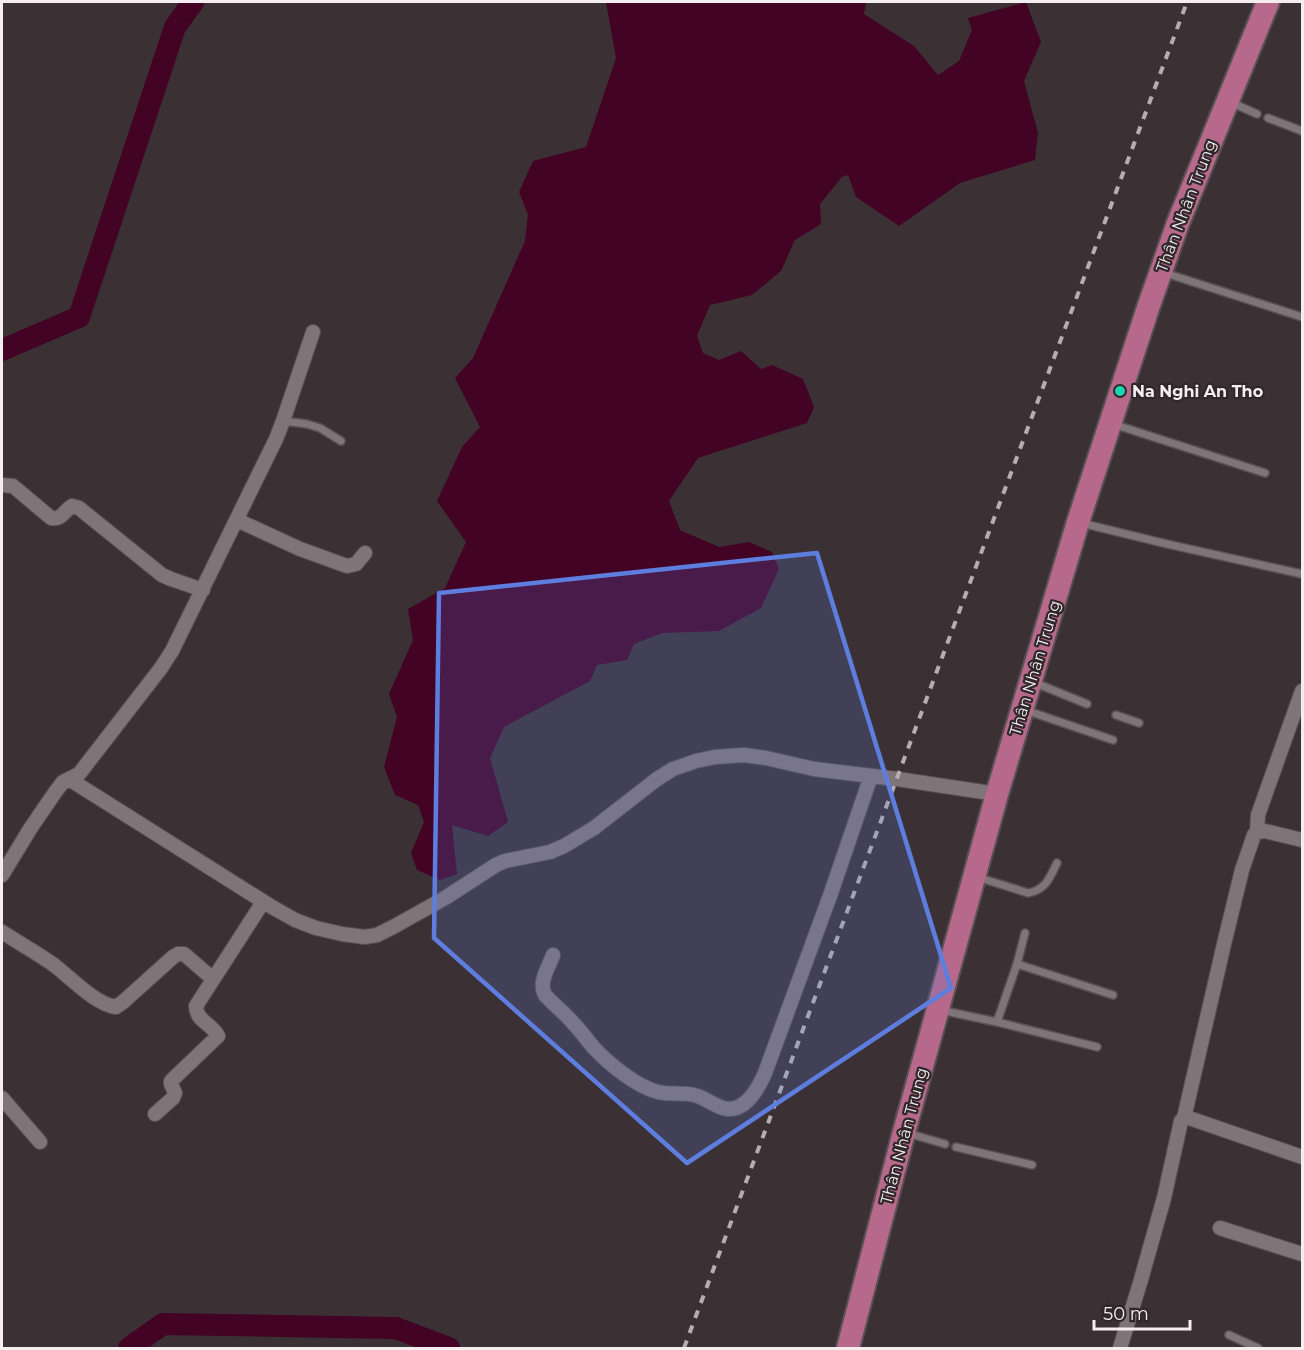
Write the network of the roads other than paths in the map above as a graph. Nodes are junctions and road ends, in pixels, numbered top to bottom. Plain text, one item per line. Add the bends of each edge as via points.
1 (1268, 2) edge
2 (1227, 102) junction
3 (1257, 114) dead end
4 (1268, 118) dead end
5 (1302, 131) edge
6 (1161, 271) junction
7 (1302, 317) edge
8 (313, 332) dead end
9 (283, 421) junction
10 (1111, 423) junction
11 (341, 441) dead end
12 (1265, 473) dead end
13 (2, 485) edge
14 (237, 520) junction
15 (1078, 522) junction
16 (365, 553) dead end
17 (1302, 574) edge
18 (202, 590) junction
19 (1030, 681) junction
20 (1302, 691) edge
21 (1087, 704) dead end
22 (1022, 709) junction
23 (1116, 715) dead end
24 (1139, 723) dead end
25 (1113, 740) dead end
26 (871, 776) junction
27 (69, 779) junction
28 (997, 795) junction
29 (1257, 832) junction
30 (1302, 840) edge
31 (1057, 863) dead end
32 (2, 875) edge
33 (975, 876) junction
34 (262, 902) junction
35 (2, 932) edge
36 (1024, 933) dead end
37 (554, 955) dead end
38 (1017, 964) junction
39 (213, 979) junction
40 (1113, 995) dead end
41 (938, 1009) junction
42 (997, 1022) junction
43 (1097, 1047) dead end
44 (2, 1098) edge
45 (155, 1114) dead end
46 (1184, 1118) junction
47 (904, 1132) junction
48 (40, 1142) dead end
49 (945, 1144) dead end
50 (956, 1147) dead end
51 (1302, 1157) edge
52 (1032, 1165) dead end
53 (1220, 1228) dead end
54 (1302, 1254) edge
55 (1229, 1335) dead end
56 (848, 1348) edge
57 (1120, 1348) edge
58 (1257, 1348) edge

1 - 2 main road, Thân Nhân Trung
2 - 3 lane
2 - 6 main road, Thân Nhân Trung
4 - 5 lane
6 - 7 lane
6 - 10 main road, Thân Nhân Trung
8 - 9 street
9 - 11 lane via 320,428
9 - 14 street
10 - 12 lane
10 - 15 main road, Thân Nhân Trung
13 - 18 street via 13,486 51,518 62,517 72,506 79,507 162,575
14 - 16 street via 347,566 356,564
14 - 18 street
15 - 17 lane
15 - 19 main road, Thân Nhân Trung
18 - 27 street via 161,668 79,774
19 - 21 lane
19 - 22 main road, Thân Nhân Trung
20 - 29 street via 1258,815
22 - 25 lane
22 - 28 main road, Thân Nhân Trung
23 - 24 lane
26 - 28 street
26 - 34 street via 744,755 696,761 657,779 564,846 496,865 377,935 365,937 316,928
26 - 37 street via 765,1073 751,1097 734,1108 696,1095 656,1092 628,1077 595,1049 542,990
27 - 32 street via 56,791
27 - 34 street
28 - 33 main road, Thân Nhân Trung
29 - 30 street
29 - 46 street via 1242,870
31 - 33 lane via 1045,886 1035,892
33 - 41 main road, Thân Nhân Trung
34 - 39 street
35 - 39 street via 109,1006 117,1007 178,954 184,954
36 - 38 lane
38 - 40 lane
38 - 42 lane
39 - 45 street via 196,1010 218,1036 171,1081 173,1098
41 - 42 lane
41 - 47 main road, Thân Nhân Trung
42 - 43 lane
44 - 48 street
46 - 51 street
46 - 57 street
47 - 49 lane
47 - 56 main road, Thân Nhân Trung
50 - 52 lane
53 - 54 street
55 - 58 lane

